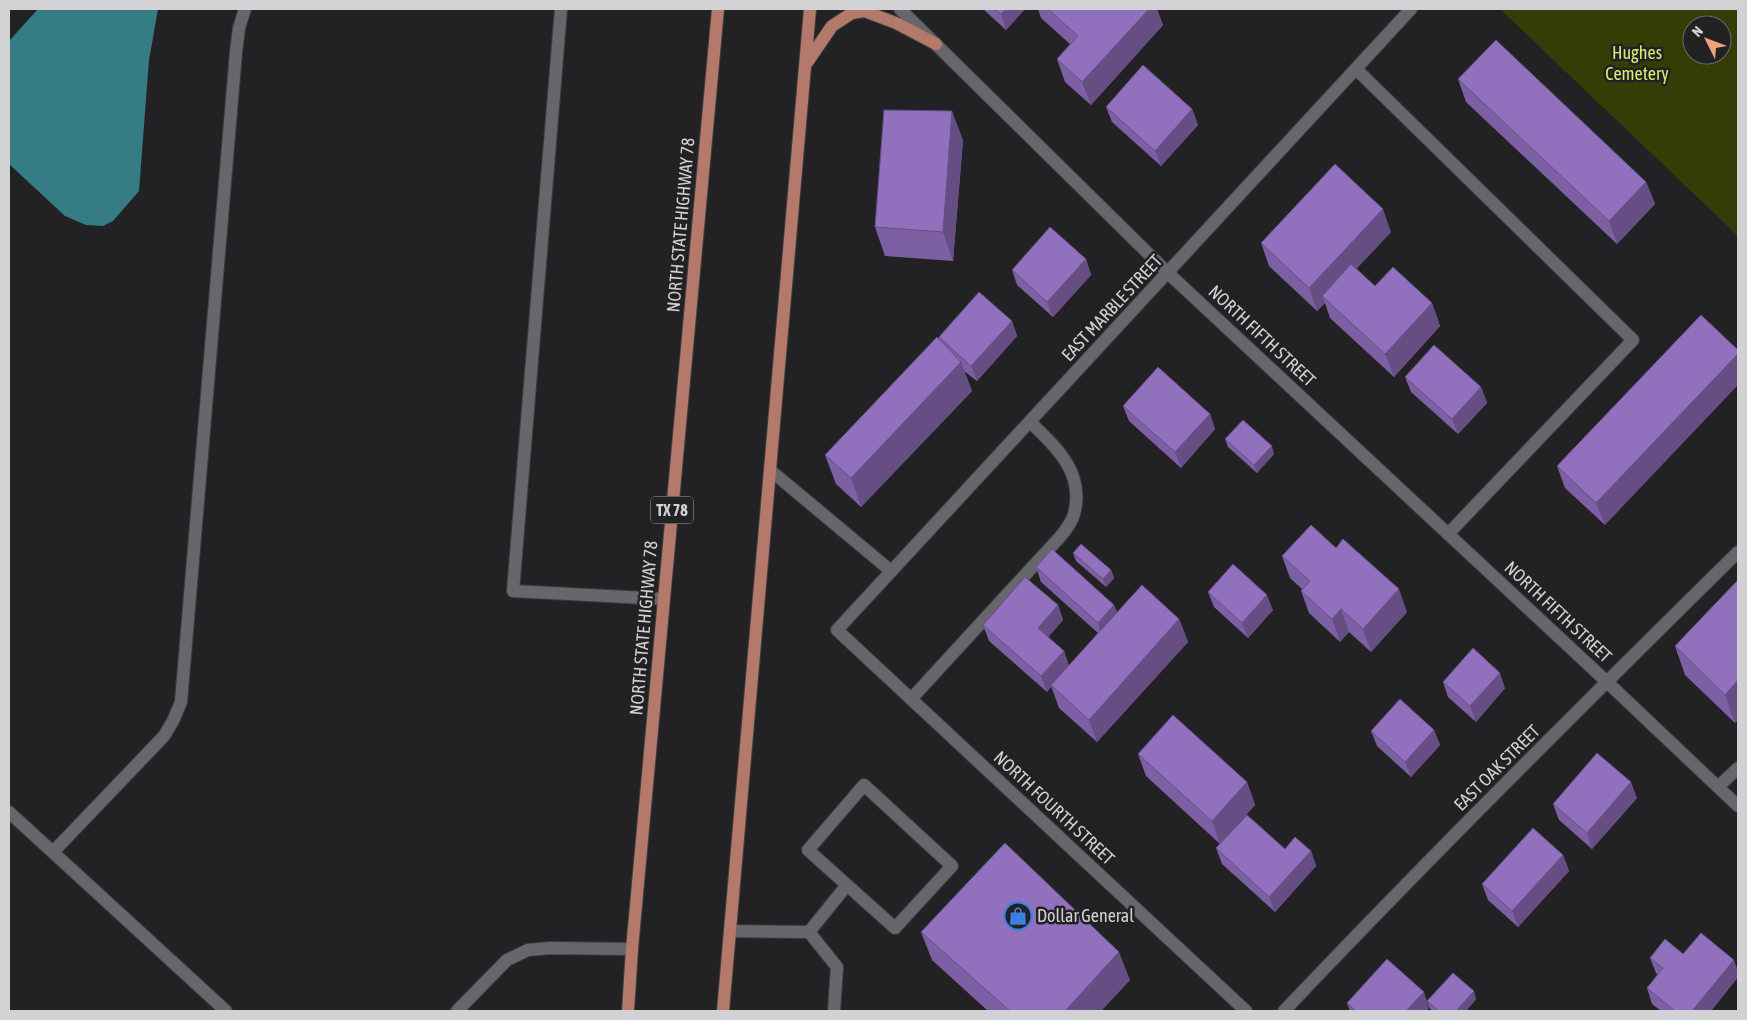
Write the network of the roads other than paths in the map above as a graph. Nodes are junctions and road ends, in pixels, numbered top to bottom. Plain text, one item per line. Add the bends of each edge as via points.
1 (245, 9) edge
2 (561, 9) edge
3 (718, 9) edge
4 (810, 9) edge
5 (900, 9) edge
6 (1411, 9) edge
7 (936, 44) junction
8 (805, 66) junction
9 (1356, 69) junction
10 (1168, 273) junction
11 (1030, 422) junction
12 (770, 470) junction
13 (1448, 534) junction
14 (1738, 552) edge
15 (891, 571) junction
16 (664, 599) junction
17 (837, 630) joint
18 (1607, 682) junction
19 (911, 699) junction
20 (1738, 768) edge
21 (1718, 787) junction
22 (1738, 806) edge
23 (9, 812) edge
24 (52, 852) junction
25 (847, 885) junction
26 (730, 931) junction
27 (809, 932) junction
28 (632, 949) junction
29 (226, 1011) edge
30 (457, 1011) edge
31 (628, 1011) edge
32 (723, 1011) edge
33 (834, 1011) edge
34 (1246, 1011) edge
35 (1284, 1011) edge

1 - 24 street via 236,52 181,702 164,736
2 - 16 street via 514,591
3 - 16 main road, NORTH STATE HIGHWAY 78 / TX 78
4 - 8 main road
5 - 7 street, NORTH FIFTH STREET
6 - 9 street, EAST MARBLE STREET
7 - 8 main road via 880,16 852,13 832,26
7 - 10 street, NORTH FIFTH STREET
8 - 12 main road
9 - 10 street, EAST MARBLE STREET
9 - 13 street via 1633,340
10 - 11 street, EAST MARBLE STREET
10 - 13 street, NORTH FIFTH STREET
11 - 15 street, EAST MARBLE STREET
11 - 19 street via 1057,449 1072,472 1077,493 1074,516 1060,538
12 - 15 street
12 - 26 main road
13 - 18 street, NORTH FIFTH STREET
14 - 18 street, EAST OAK STREET
15 - 17 street, EAST MARBLE STREET
16 - 28 main road, NORTH STATE HIGHWAY 78 / TX 78
17 - 19 street, NORTH FOURTH STREET
18 - 21 street, NORTH FIFTH STREET
18 - 35 street, EAST OAK STREET
19 - 34 street, NORTH FOURTH STREET
20 - 21 street
21 - 22 street, NORTH FIFTH STREET
23 - 24 street
24 - 29 street
25 - 25 street via 895,928 952,866 864,785 808,850
25 - 27 street
26 - 27 street
26 - 32 main road
27 - 33 street via 837,967
28 - 30 street via 528,950 507,960
28 - 31 main road, NORTH STATE HIGHWAY 78 / TX 78

